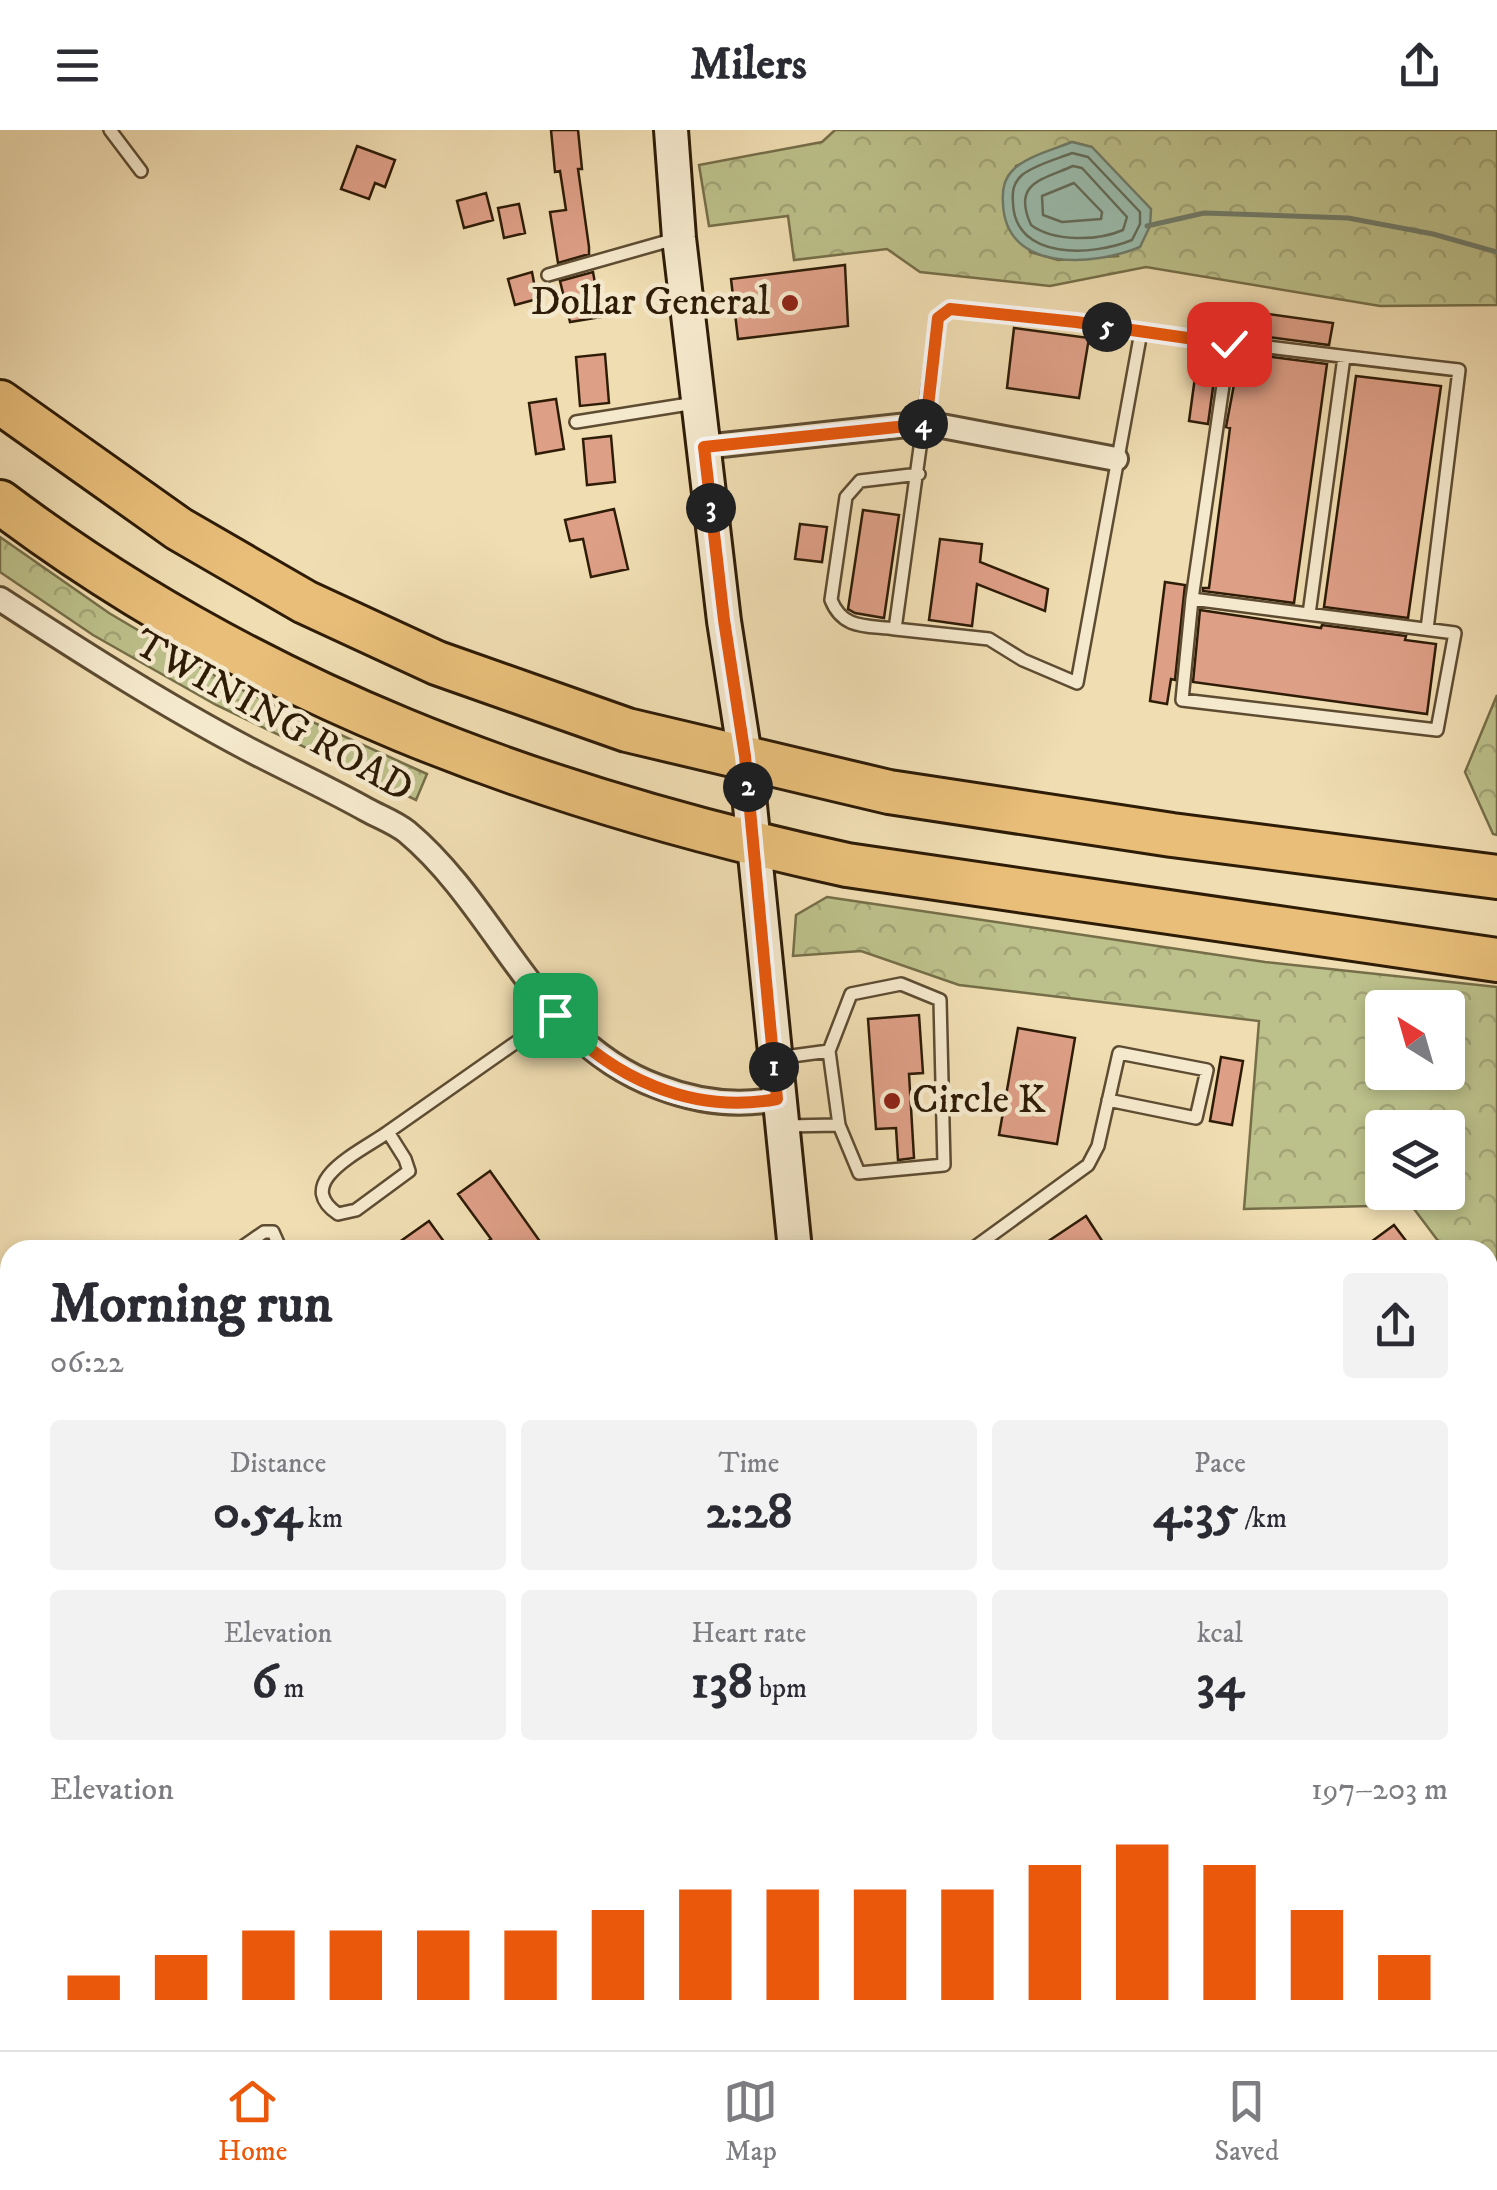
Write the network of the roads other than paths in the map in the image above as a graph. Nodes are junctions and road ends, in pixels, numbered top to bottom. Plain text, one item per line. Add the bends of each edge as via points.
1 (110, 130) edge
2 (671, 130) edge
3 (142, 170) dead end
4 (679, 238) junction
5 (548, 275) dead end
6 (1141, 332) junction
7 (1229, 344) junction
8 (1344, 357) junction
9 (0, 402) edge
10 (699, 402) junction
11 (576, 422) dead end
12 (926, 424) junction
13 (704, 447) junction
14 (1116, 459) junction
15 (919, 474) junction
16 (0, 502) edge
17 (0, 598) edge
18 (1192, 599) junction
19 (1309, 614) junction
20 (895, 629) junction
21 (1427, 629) junction
22 (745, 756) junction
23 (753, 844) junction
24 (1497, 877) edge
25 (1497, 960) edge
26 (555, 1015) junction
27 (829, 1051) junction
28 (773, 1058) junction
29 (1108, 1100) junction
30 (779, 1112) junction
31 (839, 1125) junction
32 (388, 1132) junction
33 (252, 1240) edge
34 (277, 1240) edge
35 (794, 1240) edge
36 (985, 1240) edge

1 - 3 lane
2 - 4 street
4 - 5 lane
4 - 10 street
6 - 7 lane
6 - 12 lane via 950,309 938,318
6 - 14 lane
7 - 8 lane
7 - 18 lane
8 - 19 lane
8 - 21 lane via 1459,370
9 - 22 highway via 179,529 305,602 437,663 627,730
10 - 11 lane
10 - 13 street
12 - 13 street
12 - 14 street
12 - 15 lane
13 - 22 street
14 - 20 lane via 1077,683 989,639
15 - 20 lane
15 - 20 lane via 860,481 846,496 831,600 837,616 850,623
16 - 23 highway via 110,580 219,645 378,721 550,787
17 - 26 street, TWINING ROAD via 99,664 405,831
18 - 19 lane
18 - 21 lane via 1182,700 1437,730 1455,632
19 - 21 lane
22 - 23 street
22 - 24 highway via 888,792
23 - 25 highway via 847,865
23 - 28 street
26 - 30 street, TWINING ROAD via 633,1078 684,1096 756,1103
26 - 32 lane
27 - 28 lane
27 - 31 lane
27 - 31 lane via 851,994 902,984 940,1000 944,1164 859,1173
28 - 30 street
29 - 29 lane via 1119,1052 1207,1070 1196,1118
29 - 36 lane via 1088,1165
30 - 31 lane
30 - 35 street
32 - 32 lane via 325,1176 320,1187 326,1206 338,1214 356,1210 408,1171
33 - 34 lane via 273,1232

